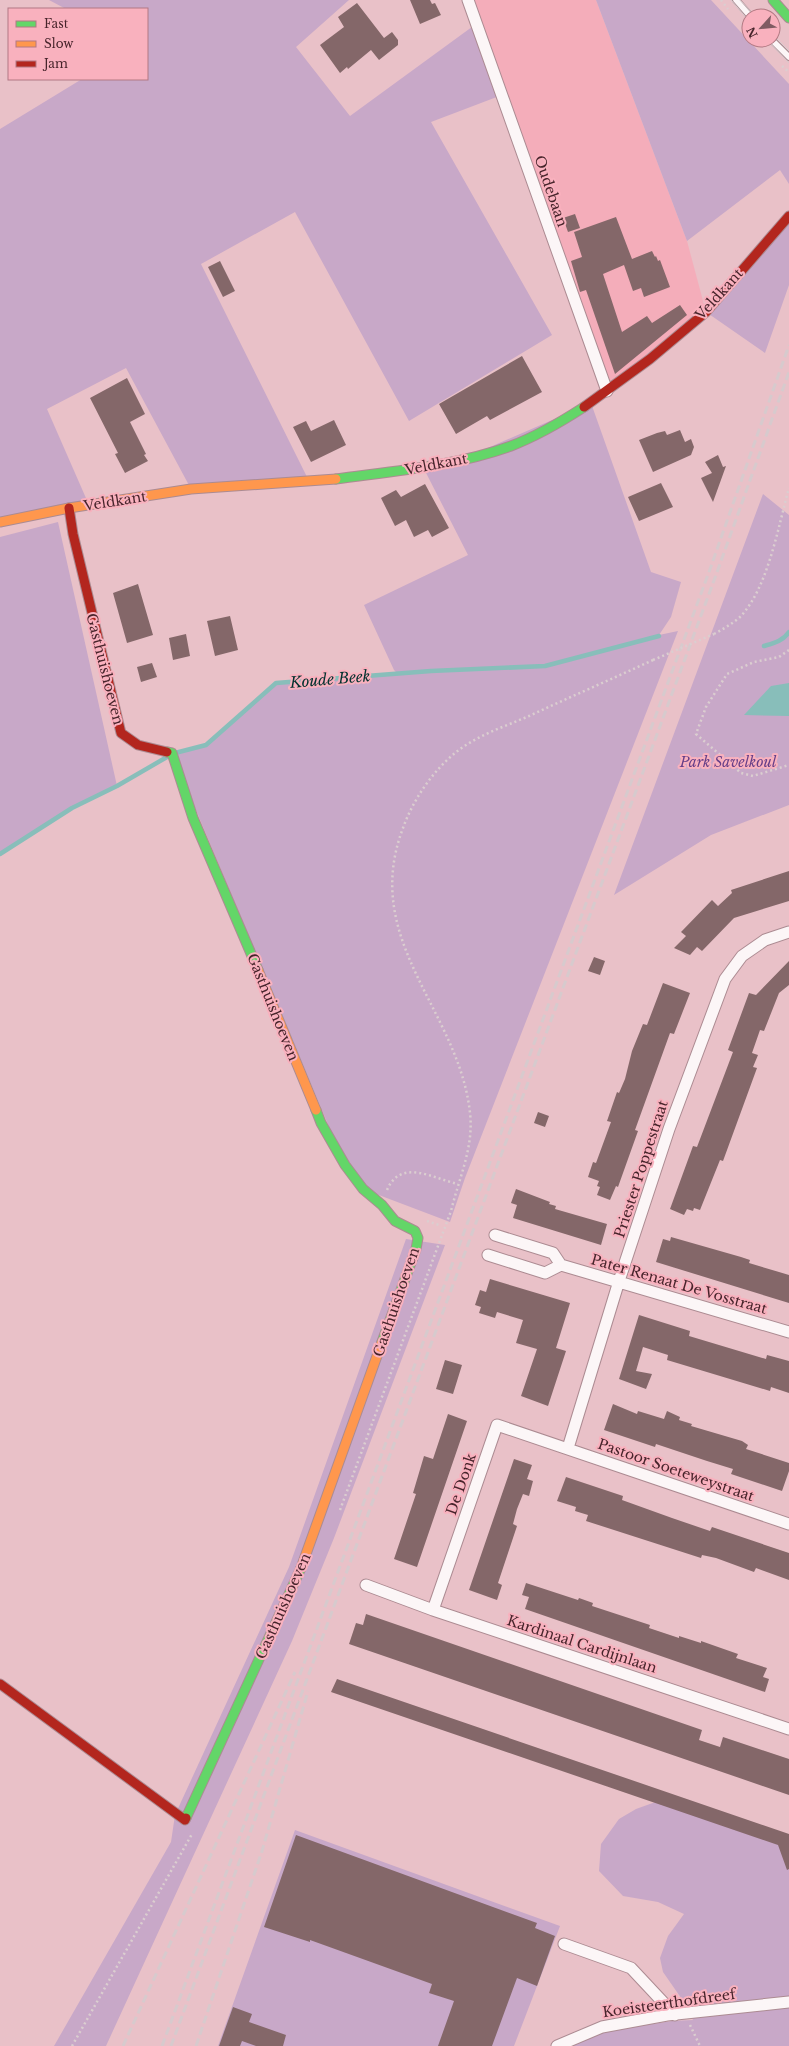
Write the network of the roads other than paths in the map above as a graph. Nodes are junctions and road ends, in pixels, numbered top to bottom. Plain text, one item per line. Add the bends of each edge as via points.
1 (468, 0) edge
2 (736, 0) edge
3 (772, 0) edge
4 (743, 8) edge
5 (789, 18) edge
6 (780, 48) edge
7 (789, 57) edge
8 (789, 216) edge
9 (607, 391) junction
10 (69, 508) junction
11 (0, 522) edge
12 (789, 932) edge
13 (496, 1235) dead end
14 (488, 1255) dead end
15 (561, 1265) junction
16 (619, 1281) junction
17 (789, 1332) edge
18 (554, 1444) joint
19 (568, 1448) junction
20 (789, 1524) edge
21 (366, 1585) dead end
22 (433, 1610) junction
23 (0, 1684) edge
24 (789, 1728) edge
25 (564, 1944) dead end
26 (789, 2002) edge
27 (680, 2014) junction
28 (557, 2046) edge

1 - 9 street, Oudebaan
2 - 4 lane
3 - 5 street
6 - 7 lane
8 - 9 street, Veldkant via 706,312 650,360
9 - 10 street, Veldkant via 549,429 511,446 458,461 321,481 191,489
10 - 11 street, Veldkant
10 - 23 street, Gasthuishoeven via 121,733 136,746 172,753 193,818 321,1123 363,1189 382,1205 395,1221 415,1231 418,1238 300,1571 185,1820
12 - 16 street, Priester Poppestraat via 766,940 742,956 725,979 669,1129
13 - 15 street via 553,1253
14 - 15 street via 545,1273
15 - 16 street, Pater Renaat De Vosstraat
16 - 17 street, Pater Renaat De Vosstraat
16 - 19 street, Priester Poppestraat
18 - 19 street, Pastoor Soeteweystraat
18 - 22 street, De Donk via 497,1425
19 - 20 street, Pastoor Soeteweystraat
21 - 22 street, Kardinaal Cardijnlaan
22 - 24 street, Kardinaal Cardijnlaan
25 - 27 street via 631,1968
26 - 27 street, Koeisteerthofdreef
27 - 28 street, Koeisteerthofdreef via 602,2027

